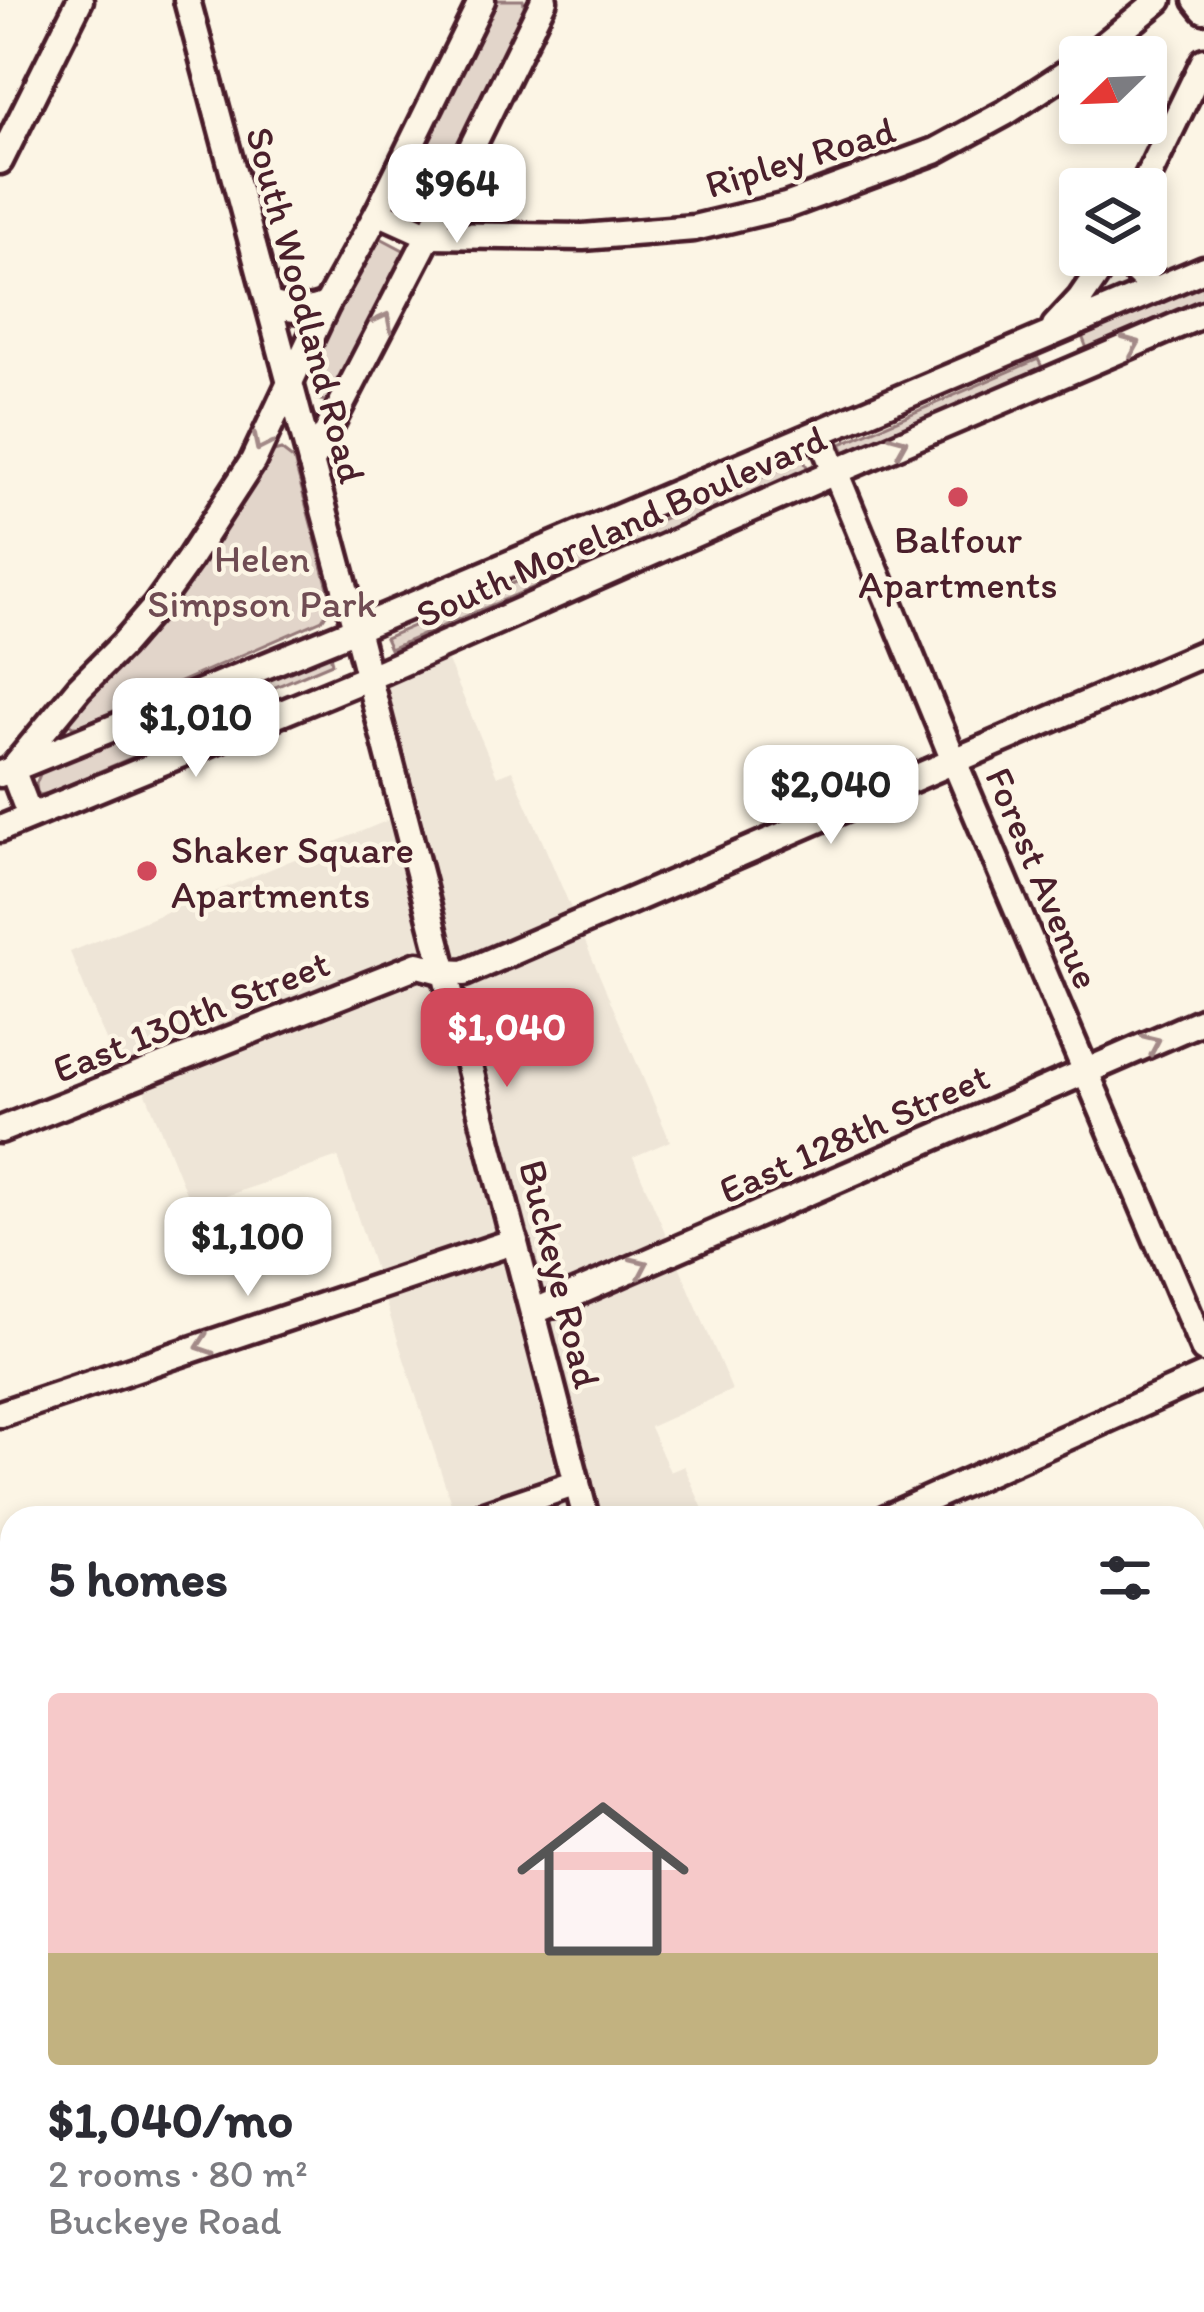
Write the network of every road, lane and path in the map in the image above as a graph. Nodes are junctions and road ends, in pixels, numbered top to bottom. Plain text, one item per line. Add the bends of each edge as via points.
1 (80, 0) edge
2 (187, 0) edge
3 (482, 0) edge
4 (544, 0) edge
5 (1159, 0) edge
6 (1196, 0) edge
7 (1204, 10) edge
8 (1115, 36) edge
9 (1204, 61) edge
10 (1059, 78) edge
11 (0, 161) edge
12 (1152, 168) edge
13 (378, 212) junction
14 (429, 235) junction
15 (1204, 269) edge
16 (1096, 276) edge
17 (1140, 276) edge
18 (1155, 290) junction
19 (270, 304) junction
20 (327, 304) junction
21 (1204, 314) edge
22 (1045, 336) junction
23 (1060, 376) junction
24 (290, 384) junction
25 (819, 432) junction
26 (311, 463) junction
27 (835, 472) junction
28 (356, 629) junction
29 (1204, 652) edge
30 (368, 677) junction
31 (954, 761) junction
32 (6, 771) edge
33 (30, 816) junction
34 (0, 829) edge
35 (444, 972) junction
36 (1204, 1020) edge
37 (1086, 1072) junction
38 (0, 1130) edge
39 (514, 1241) junction
40 (533, 1312) junction
41 (1204, 1350) edge
42 (1204, 1376) edge
43 (0, 1414) edge
44 (577, 1483) junction
45 (510, 1506) edge
46 (583, 1506) edge
47 (913, 1506) edge

1 - 11 street
2 - 19 street, South Woodland Road
3 - 13 street
4 - 14 street
5 - 8 street
6 - 7 street
9 - 12 street
10 - 14 street, Ripley Road via 935,151 786,206 694,228 583,237
13 - 14 street, Ripley Road
13 - 20 street
26 -> 14 street
15 - 18 street, South Moreland Boulevard
16 - 22 street
17 - 18 street
18 - 22 street, South Moreland Boulevard
19 - 20 street
19 - 24 street, South Woodland Road
20 - 24 street
23 -> 21 street, South Moreland Boulevard
22 - 23 street
22 - 25 street, South Moreland Boulevard
27 -> 23 street, South Moreland Boulevard
24 - 26 street, South Woodland Road
24 -> 32 street via 253,460 155,607
25 - 27 street, Forest Avenue
25 - 28 street, South Moreland Boulevard
26 - 28 street, South Woodland Road
27 - 30 street, South Moreland Boulevard
27 - 31 street, Forest Avenue
28 - 30 street, Buckeye Road
28 - 32 street, South Moreland Boulevard
29 - 31 street, East 130th Street
30 - 33 street, South Moreland Boulevard
30 - 35 street, Buckeye Road
31 - 35 street, East 130th Street via 464,973
31 - 37 street, Forest Avenue
32 - 33 street
33 - 34 street, South Moreland Boulevard
35 - 38 street, East 130th Street via 418,965
35 - 39 street, Buckeye Road
37 -> 36 street, East 128th Street
40 -> 37 street, East 128th Street
37 - 41 street, Forest Avenue
39 - 40 street, Buckeye Road
39 -> 43 street
40 - 44 street, Buckeye Road
42 - 47 street
44 - 45 street
44 - 46 street, Buckeye Road

